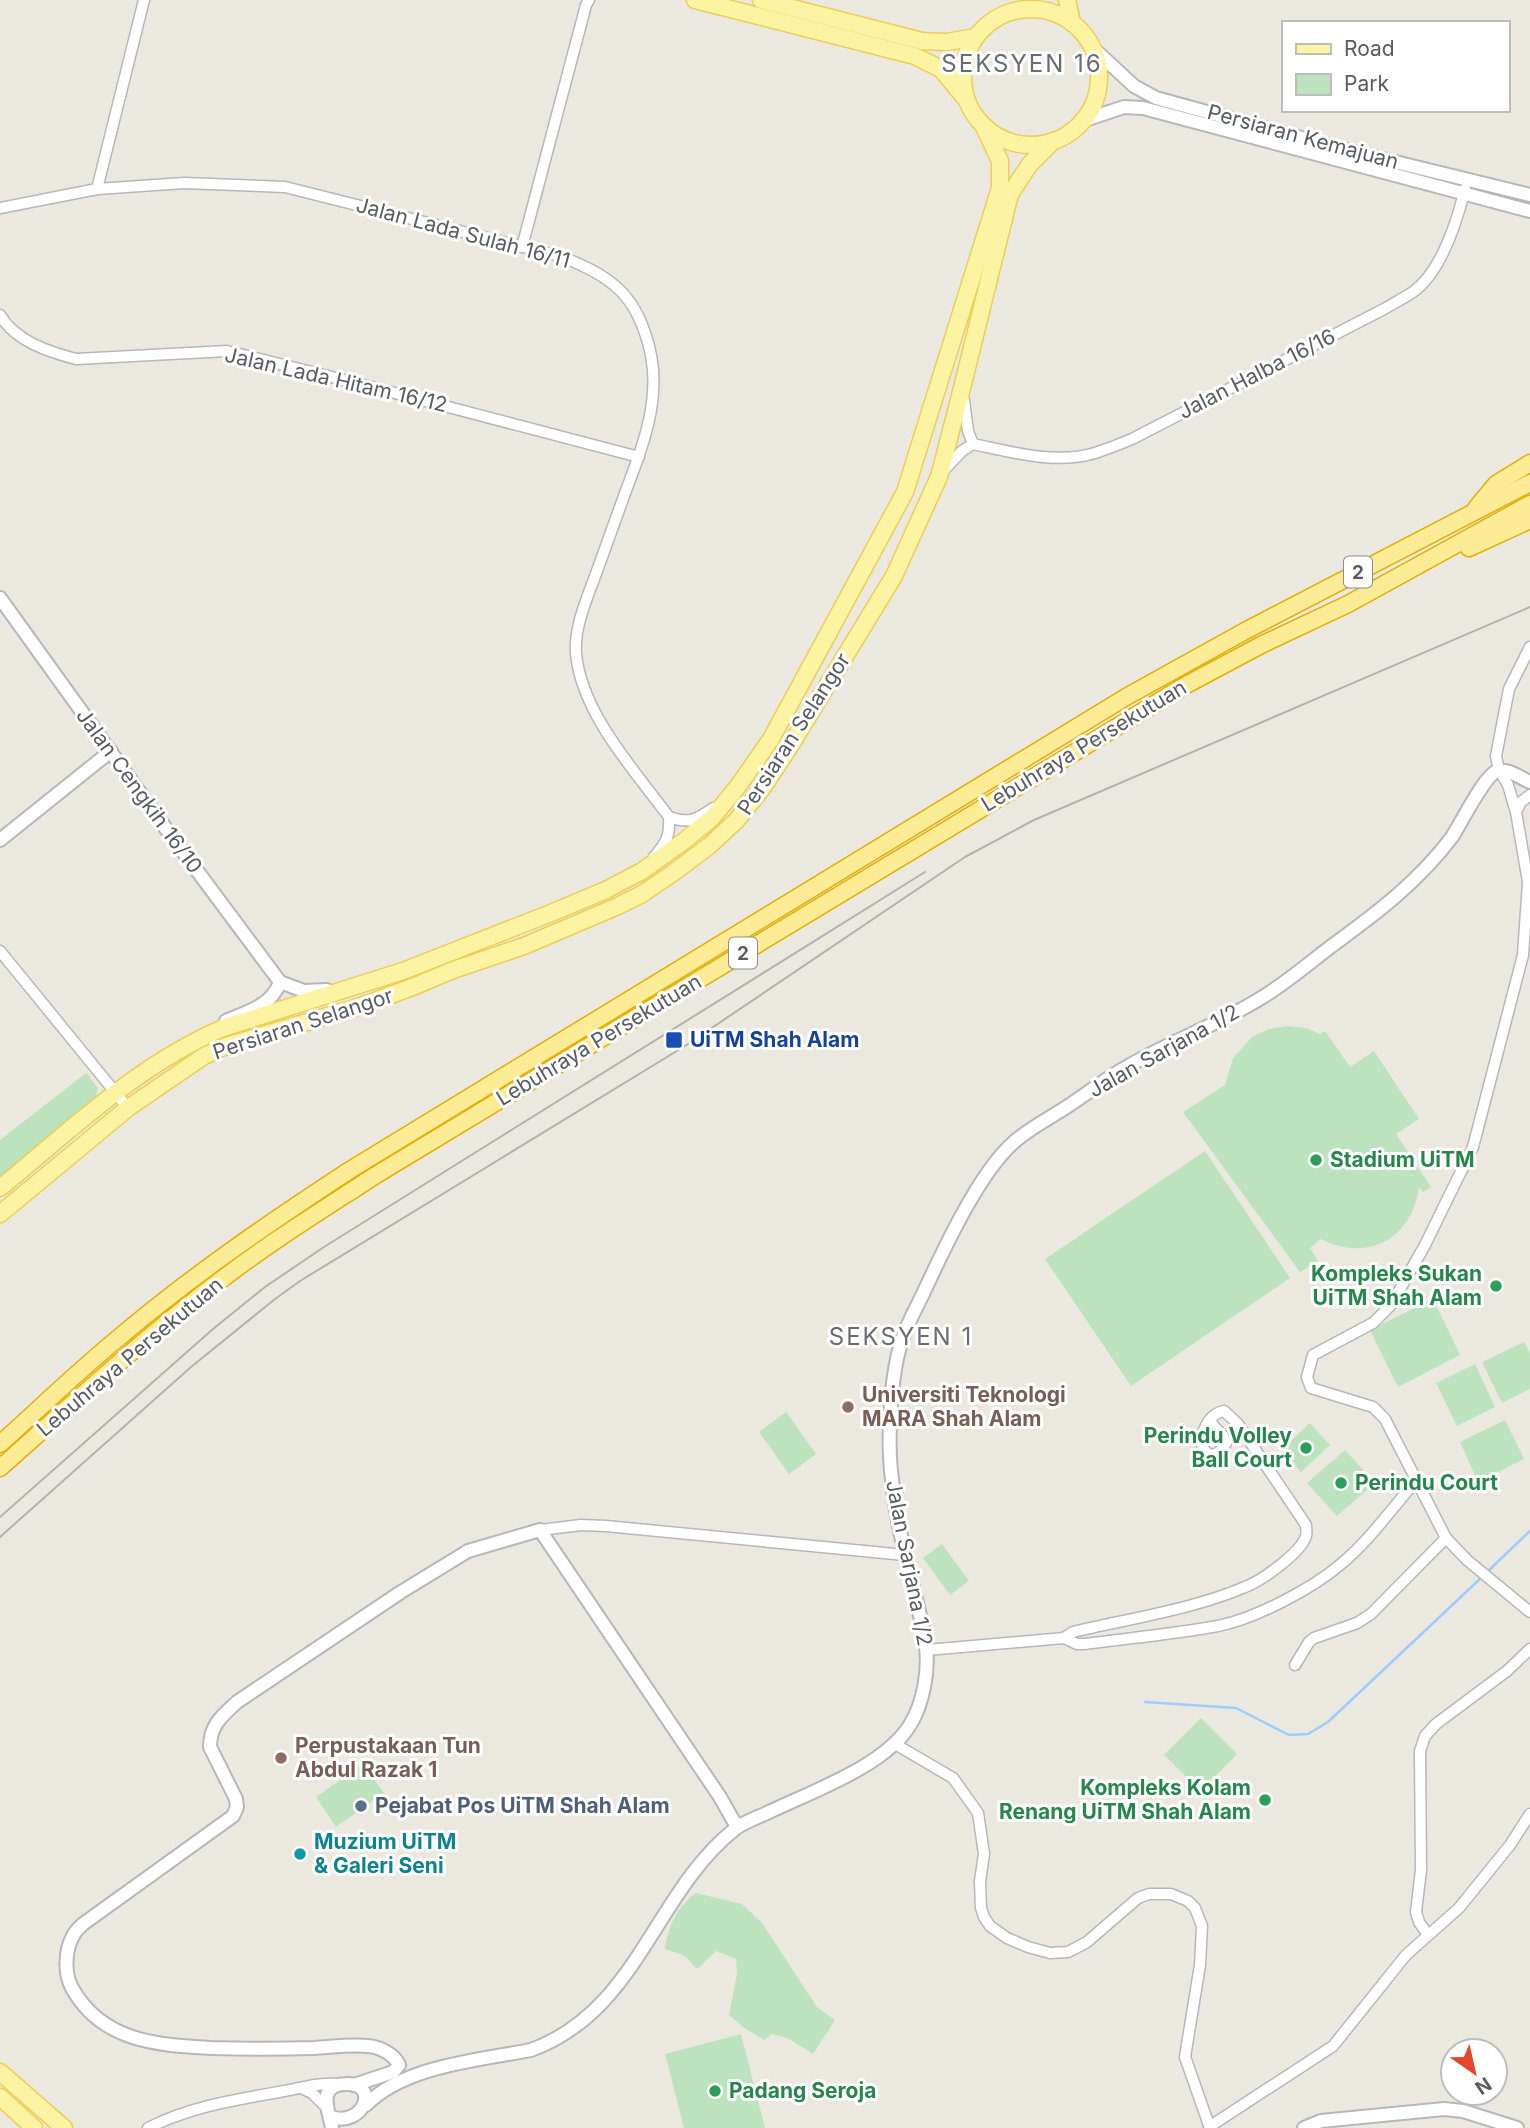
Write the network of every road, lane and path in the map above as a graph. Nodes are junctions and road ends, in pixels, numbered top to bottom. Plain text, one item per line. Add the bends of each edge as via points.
1 (144, 0) edge
2 (695, 0) edge
3 (761, 0) edge
4 (1067, 0) edge
5 (587, 2) edge
6 (1024, 5) edge
7 (1072, 23) junction
8 (975, 37) junction
9 (1093, 48) junction
10 (966, 99) junction
11 (1082, 121) junction
12 (984, 127) junction
13 (1053, 141) junction
14 (1467, 178) junction
15 (97, 189) junction
16 (1464, 193) junction
17 (1530, 195) edge
18 (0, 208) edge
19 (1530, 211) edge
20 (522, 247) junction
21 (0, 315) edge
22 (962, 388) junction
23 (973, 444) junction
24 (639, 457) junction
25 (1530, 464) edge
26 (939, 477) junction
27 (1530, 484) edge
28 (1530, 504) edge
29 (1472, 513) junction
30 (1530, 520) edge
31 (0, 598) edge
32 (1348, 604) junction
33 (1530, 647) edge
34 (111, 751) junction
35 (1499, 770) junction
36 (1530, 782) edge
37 (739, 785) junction
38 (1530, 795) edge
39 (1516, 812) junction
40 (669, 817) junction
41 (0, 840) edge
42 (642, 871) junction
43 (0, 951) edge
44 (280, 982) junction
45 (364, 984) junction
46 (195, 1040) junction
47 (114, 1092) junction
48 (128, 1108) junction
49 (0, 1188) edge
50 (0, 1214) edge
51 (1209, 1421) dead end
52 (0, 1444) edge
53 (0, 1468) edge
54 (1417, 1480) junction
55 (540, 1530) junction
56 (1446, 1538) junction
57 (905, 1555) junction
58 (1530, 1612) edge
59 (1064, 1638) junction
60 (1530, 1649) edge
61 (927, 1650) junction
62 (1295, 1665) dead end
63 (895, 1744) junction
64 (1530, 1814) edge
65 (737, 1827) junction
66 (1428, 1935) junction
67 (0, 2072) edge
68 (348, 2085) junction
69 (300, 2087) junction
70 (0, 2097) edge
71 (366, 2105) junction
72 (38, 2106) junction
73 (330, 2117) edge
74 (30, 2124) edge
75 (350, 2125) edge
76 (1210, 2127) edge
77 (64, 2128) edge
78 (148, 2128) edge
79 (1304, 2128) edge
80 (1517, 2128) edge

1 - 15 street
2 - 10 main road via 915,56 941,69
3 - 8 main road via 922,41
4 - 7 main road
5 - 20 street
6 - 7 main road
6 - 8 main road via 988,24
7 - 9 main road
8 - 10 main road via 965,57
9 - 11 main road via 1098,86
9 - 14 street, Persiaran Kemajuan via 1135,86 1156,98
10 - 12 main road
11 - 13 main road
11 - 16 street, Persiaran Kemajuan via 1124,107 1143,108
12 - 13 main road via 1016,144
12 - 37 main road, Persiaran Selangor via 1000,161 1000,188 905,492 771,739
13 - 22 main road, Persiaran Selangor via 1010,194
14 - 16 street, Jalan Halba 16/16
14 - 17 street, Persiaran Kemajuan
15 - 18 street, Jalan Lada Sulah 16/11
15 - 20 street, Jalan Lada Sulah 16/11 via 184,183 285,187
16 - 19 street, Persiaran Kemajuan
16 - 23 street, Jalan Halba 16/16 via 1450,238 1415,291 1132,439 1093,454 1068,457
20 - 24 street, Jalan Lada Sulah 16/11 via 597,272 616,286 640,318 655,375 652,413
21 - 24 street, Jalan Lada Hitam 16/12 via 30,342 76,359 227,351
22 - 23 street
22 - 26 main road, Persiaran Selangor
23 - 26 street
24 - 40 street, Jalan Lada Sulah 16/11 via 583,611 576,654 600,721
25 - 29 highway via 1496,484
26 - 48 main road, Persiaran Selangor via 894,576 792,743 764,786 709,846 618,906 361,1006 226,1046 194,1062
27 - 29 highway, Lebuhraya Persekutuan / 2
28 - 32 highway, Lebuhraya Persekutuan / 2
29 - 52 highway, Lebuhraya Persekutuan / 2 via 1126,697 350,1170 209,1266 116,1340
30 - 32 highway
31 - 34 street, Jalan Cengkih 16/10
32 - 53 highway, Lebuhraya Persekutuan / 2 via 1186,685 376,1175 220,1280
33 - 35 street via 1510,689 1496,756
34 - 41 street
34 - 44 street, Jalan Cengkih 16/10
35 - 36 street
35 - 39 street
35 - 57 street, Jalan Sarjana 1/2 via 1487,779 1436,856 1385,906 1261,999 1125,1068 1015,1140 998,1158 971,1199 902,1339 891,1414 891,1478
37 - 40 street via 699,818 687,822
37 - 42 main road, Persiaran Selangor via 712,818
38 - 39 street
39 - 54 street via 1528,882 1523,954 1473,1147 1391,1305 1373,1323 1313,1355 1307,1377 1311,1388 1373,1407 1385,1419
40 - 42 street via 665,842
42 - 45 main road, Persiaran Selangor via 545,916
43 - 47 street
44 - 45 street via 304,991
44 - 46 street via 272,998
45 - 46 main road, Persiaran Selangor
46 - 47 main road, Persiaran Selangor
47 - 48 street
47 - 49 main road, Persiaran Selangor
48 - 50 main road, Persiaran Selangor
51 - 59 street via 1224,1411 1238,1424 1306,1525 1301,1545 1248,1586
54 - 56 street
54 - 59 street via 1340,1565 1246,1618 1085,1644
55 - 57 street via 606,1526
55 - 65 street
55 - 68 street via 468,1551 237,1702 215,1723 210,1738 210,1747 236,1799 233,1816 83,1924 68,1949 67,1979 79,2001 109,2028 137,2039 178,2047 368,2046 397,2060 393,2072
56 - 58 street
56 - 62 street via 1371,1614 1314,1638
57 - 61 street, Jalan Sarjana 1/2
59 - 61 street
60 - 66 street via 1425,1735 1420,1751 1421,1870 1416,1912
61 - 63 street, Jalan Sarjana 1/2 via 916,1712
63 - 65 street, Jalan Sarjana 1/2 via 860,1769
63 - 76 street via 953,1778 978,1813 984,1854 981,1908 990,1926 1007,1937 1050,1953 1068,1952 1149,1894 1171,1894 1195,1908 1202,1926 1200,1965 1185,2057
64 - 66 street via 1466,1900
65 - 71 street, Jalan Sarjana 1/2 via 677,1894 628,1972 580,2022 531,2050 418,2073 377,2094
66 - 76 street via 1406,1955 1333,2046
67 - 72 main road
68 - 69 street
68 - 71 street via 363,2093
68 - 73 street via 329,2092
69 - 73 street via 312,2093
69 - 78 street via 211,2105
70 - 74 main road
71 - 75 street
72 - 74 main road via 26,2106 23,2113
72 - 77 main road
73 - 75 street
79 - 80 street via 1321,2121 1444,2109

